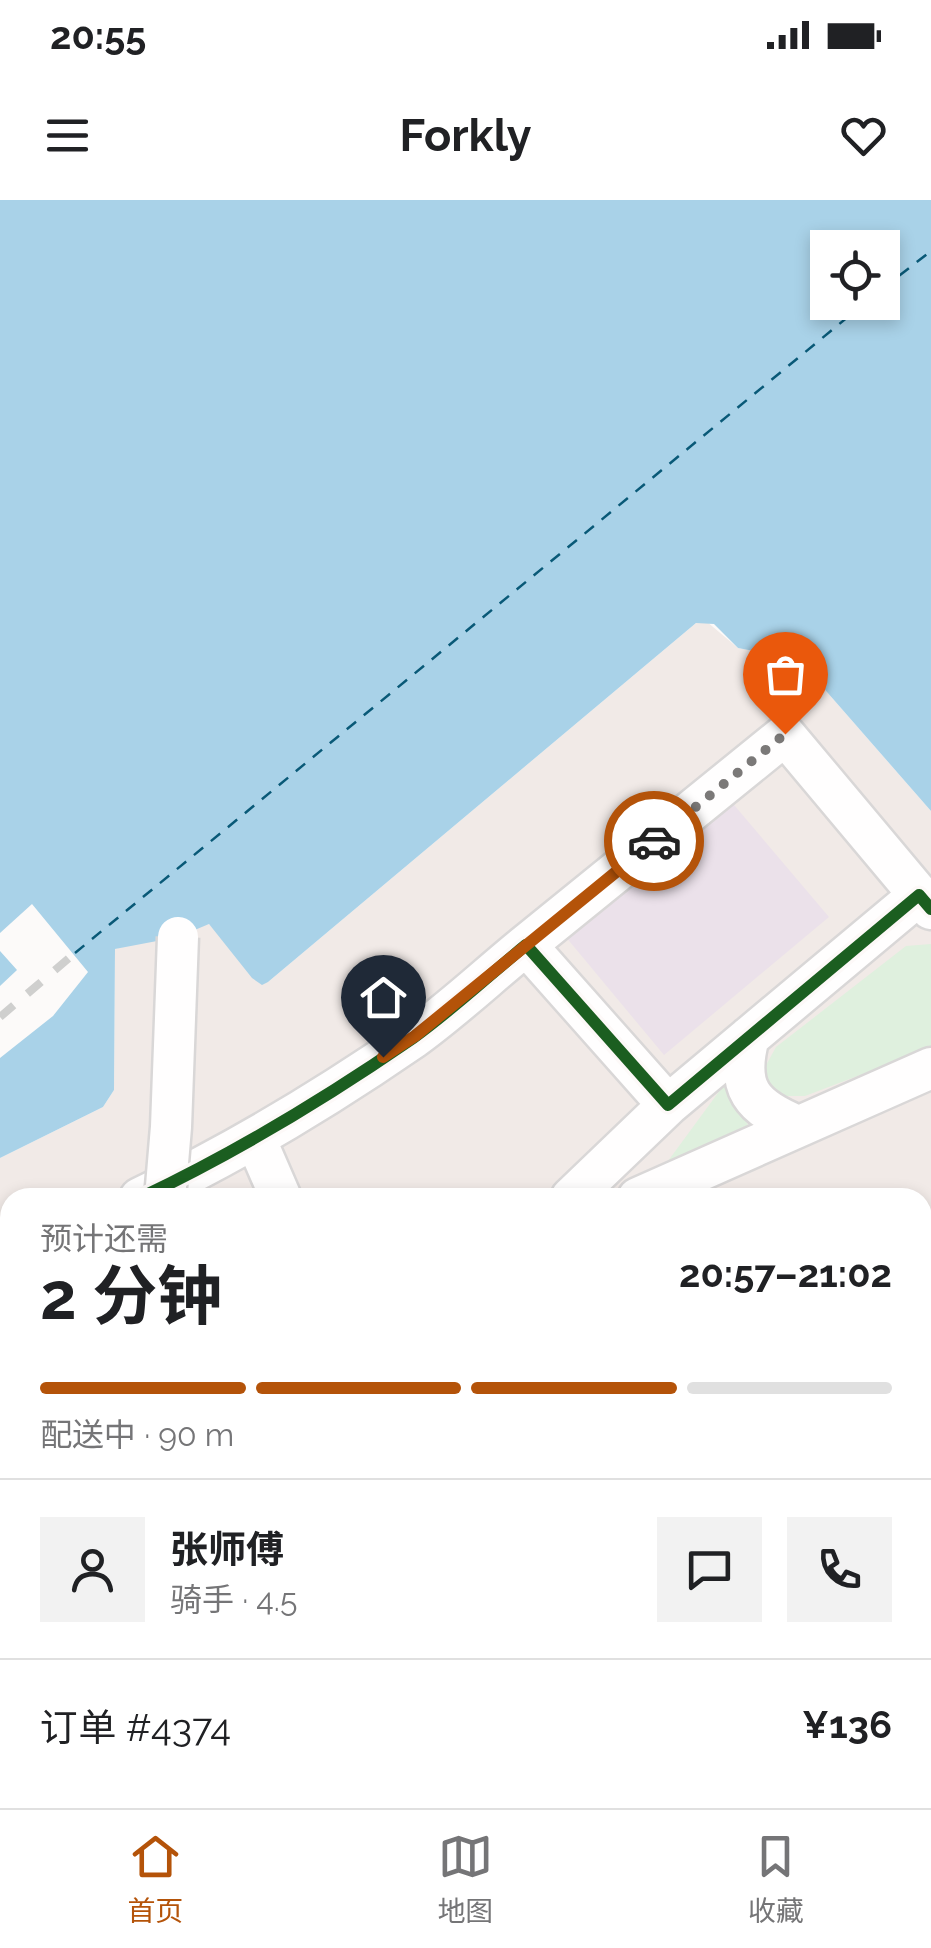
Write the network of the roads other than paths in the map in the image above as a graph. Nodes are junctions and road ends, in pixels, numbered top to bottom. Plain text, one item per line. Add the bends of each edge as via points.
1 (925, 902) edge
2 (178, 936) dead end
3 (526, 945) junction
4 (749, 1037) junction
5 (931, 1068) edge
6 (668, 1105) junction
7 (798, 1126) junction
8 (254, 1138) junction
9 (161, 1188) edge
10 (165, 1188) edge
11 (277, 1188) edge
12 (581, 1188) edge
13 (660, 1188) edge

1 - 3 street via 785,734
1 - 4 street
2 - 10 street, bridge
3 - 6 street
3 - 8 street via 415,1036
4 - 6 street
4 - 7 street via 743,1068 750,1097
5 - 7 street
6 - 12 street
7 - 13 street
8 - 9 street
8 - 11 street

